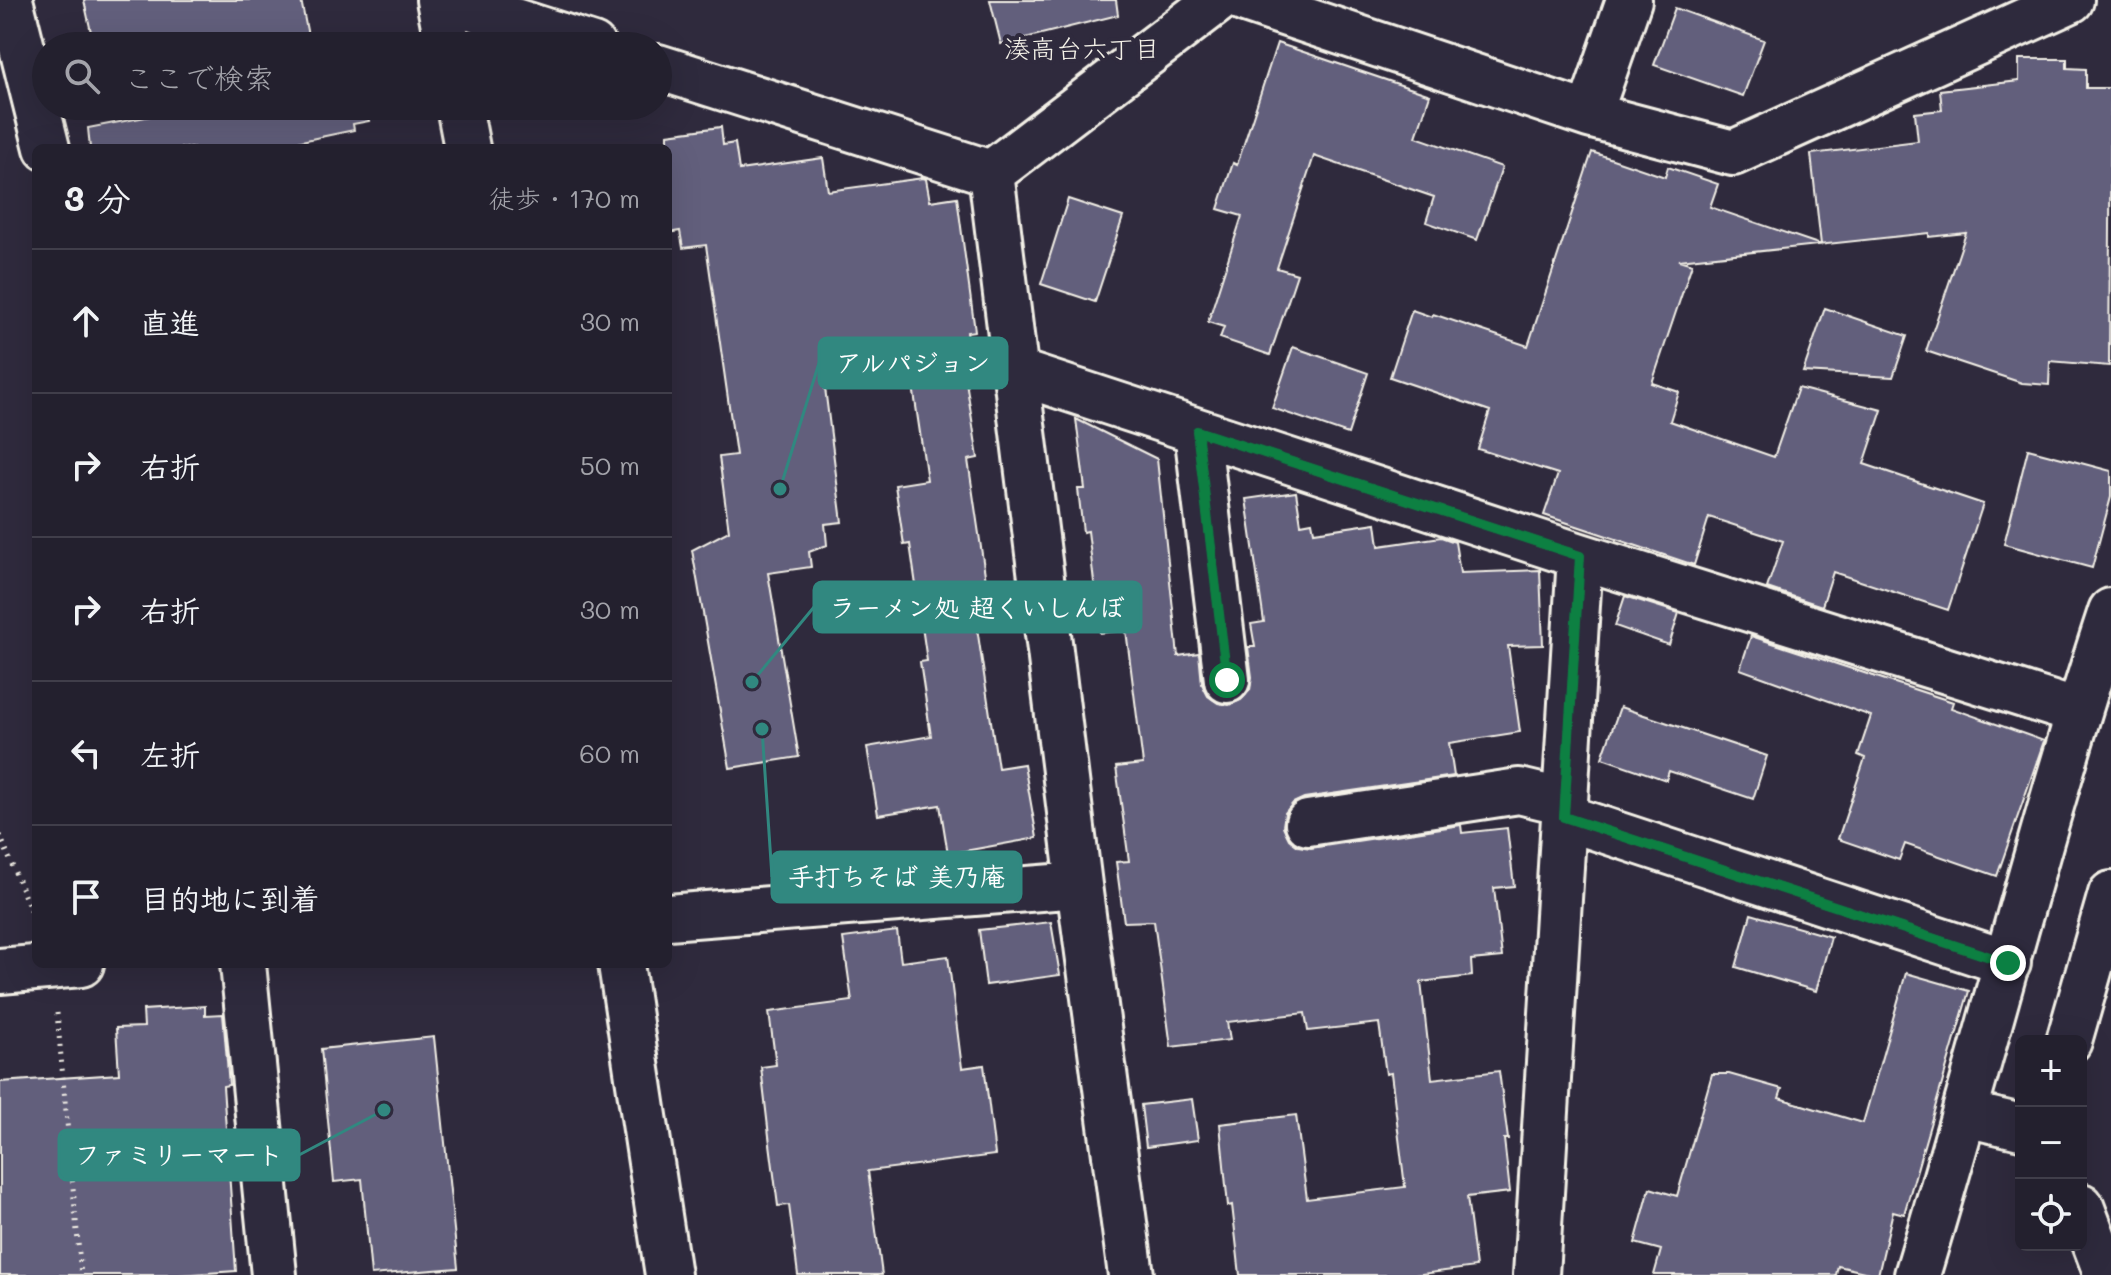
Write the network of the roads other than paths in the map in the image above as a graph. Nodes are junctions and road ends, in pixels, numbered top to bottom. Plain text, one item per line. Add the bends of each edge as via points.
1 (10, 0) edge
2 (439, 0) edge
3 (449, 0) edge
4 (1218, 0) edge
5 (1245, 0) edge
6 (1629, 0) edge
7 (2071, 0) edge
8 (445, 32) edge
9 (549, 32) edge
10 (672, 71) edge
11 (32, 88) edge
12 (1589, 115) junction
13 (40, 120) edge
14 (462, 120) edge
15 (46, 144) edge
16 (466, 144) edge
17 (991, 173) junction
18 (1014, 371) junction
19 (1197, 431) junction
20 (1580, 556) junction
21 (2111, 611) edge
22 (1227, 680) dead end
23 (2078, 712) junction
24 (1564, 809) junction
25 (1308, 823) dead end
26 (1079, 885) junction
27 (2111, 894) edge
28 (672, 917) edge
29 (2008, 963) junction
30 (33, 968) edge
31 (243, 968) edge
32 (622, 968) edge
33 (0, 971) edge
34 (2071, 1035) edge
35 (1966, 1114) junction
36 (2015, 1126) edge
37 (2087, 1222) edge
38 (274, 1275) edge
39 (668, 1275) edge
40 (1131, 1275) edge
41 (1536, 1275) edge
42 (1917, 1275) edge
43 (2107, 1275) edge

1 - 11 street
2 - 8 street
3 - 9 street
4 - 17 street
5 - 12 street
6 - 12 street
7 - 12 street via 1733,153
10 - 17 street
13 - 15 street
14 - 16 street
17 - 18 street
18 - 19 street
18 - 26 street
19 - 20 street
19 - 22 street
20 - 23 street
20 - 24 street
21 - 23 street
23 - 29 street
24 - 25 street via 1519,791
24 - 29 street
24 - 41 street
26 - 28 street
26 - 40 street
27 - 34 street
29 - 35 street
30 - 33 street
31 - 38 street
32 - 39 street
35 - 36 street
35 - 42 street
37 - 43 street

